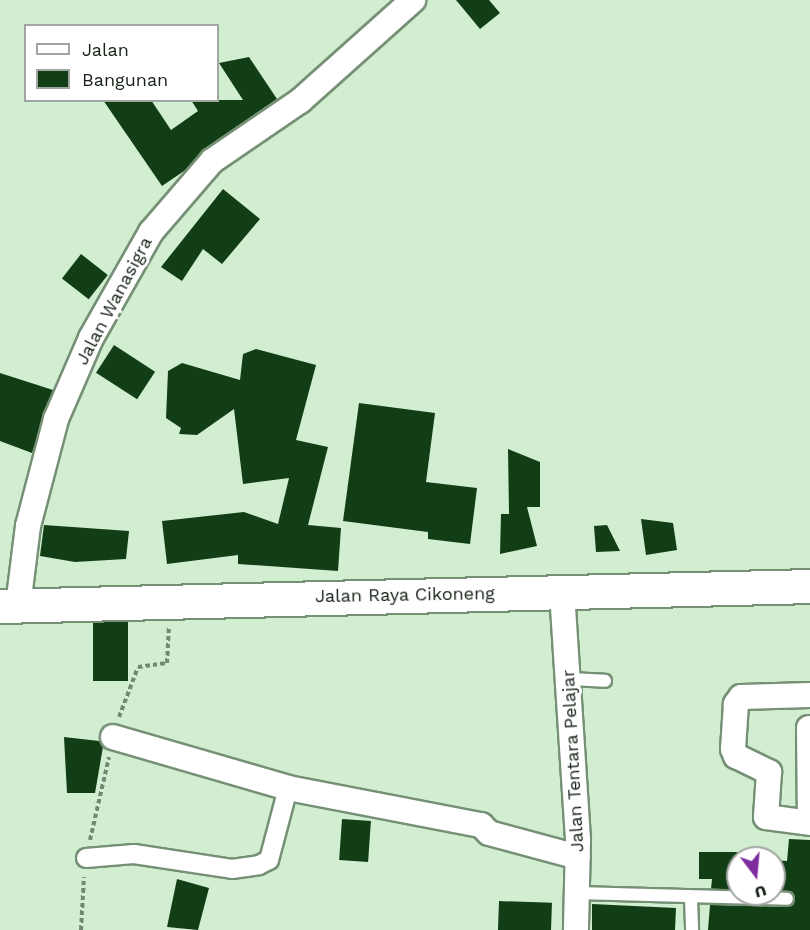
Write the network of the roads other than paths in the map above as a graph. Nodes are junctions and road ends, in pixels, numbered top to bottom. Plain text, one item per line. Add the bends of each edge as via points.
1 (413, 0) edge
2 (810, 586) edge
3 (562, 592) junction
4 (9, 606) edge
5 (570, 679) junction
6 (605, 681) dead end
7 (810, 695) edge
8 (809, 728) edge
9 (113, 737) road end
10 (288, 788) junction
11 (810, 822) edge
12 (578, 857) junction
13 (86, 858) road end
14 (577, 893) junction
15 (692, 898) junction
16 (787, 899) dead end
17 (576, 930) edge
18 (692, 930) edge

1 - 4 street, Jalan Wanasigra via 309,94 212,161 151,232 91,338 56,419
2 - 3 highway, Jalan Raya Cikoneng
3 - 4 highway, Jalan Raya Cikoneng
3 - 5 street, Jalan Tentara Pelajar
5 - 6 lane
5 - 12 street, Jalan Tentara Pelajar
7 - 11 street via 741,697 736,704 733,749 736,756 769,772 766,817
8 - 11 street
9 - 10 street
10 - 12 street via 481,825 489,833
10 - 13 street via 269,860 259,865 232,869 134,854
12 - 14 street, Jalan Tentara Pelajar
14 - 15 lane
14 - 17 street, Jalan Tentara Pelajar
15 - 16 lane
15 - 18 lane

